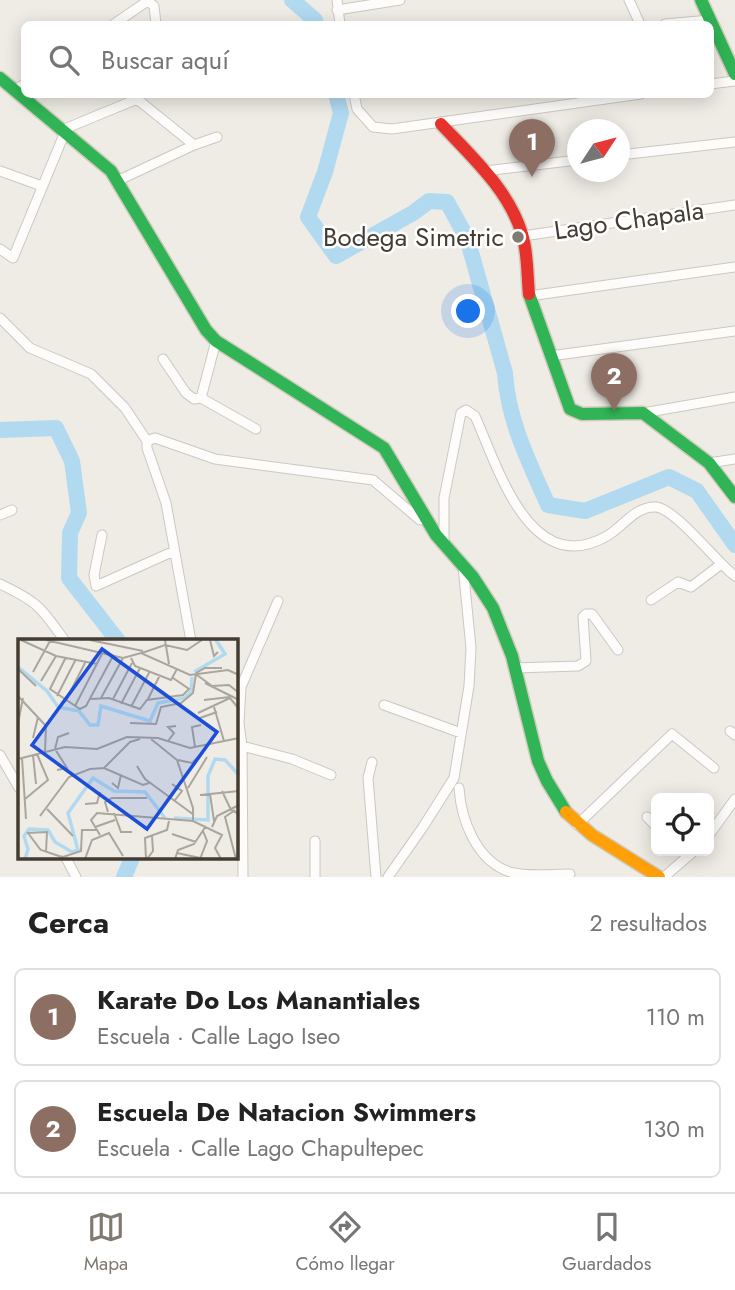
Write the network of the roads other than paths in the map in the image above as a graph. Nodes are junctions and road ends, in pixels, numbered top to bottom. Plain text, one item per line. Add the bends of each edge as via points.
1 (400, 0) edge
2 (629, 0) edge
3 (701, 0) edge
4 (149, 1) edge
5 (337, 5) edge
6 (710, 20) joint
7 (119, 21) edge
8 (156, 21) edge
9 (639, 21) edge
10 (699, 21) edge
11 (714, 29) edge
12 (735, 74) edge
13 (0, 78) edge
14 (735, 81) edge
15 (714, 84) edge
16 (20, 87) edge
17 (31, 98) edge
18 (355, 98) edge
19 (614, 98) edge
20 (441, 124) junction
21 (63, 131) junction
22 (217, 137) dead end
23 (735, 142) edge
24 (194, 145) junction
25 (630, 154) edge
26 (567, 161) edge
27 (0, 171) edge
28 (485, 171) junction
29 (117, 181) junction
30 (42, 186) junction
31 (735, 205) edge
32 (523, 236) junction
33 (0, 249) edge
34 (735, 267) edge
35 (529, 296) junction
36 (0, 318) edge
37 (735, 331) edge
38 (216, 341) junction
39 (550, 356) junction
40 (163, 359) dead end
41 (735, 397) edge
42 (201, 398) junction
43 (643, 413) junction
44 (256, 429) dead end
45 (147, 441) junction
46 (735, 459) edge
47 (709, 463) junction
48 (735, 497) edge
49 (12, 510) dead end
50 (0, 515) edge
51 (426, 517) junction
52 (102, 535) dead end
53 (444, 544) junction
54 (174, 551) junction
55 (463, 565) junction
56 (720, 565) junction
57 (735, 576) edge
58 (0, 584) edge
59 (651, 600) dead end
60 (278, 601) dead end
61 (64, 639) edge
62 (191, 639) edge
63 (618, 650) dead end
64 (514, 668) junction
65 (384, 705) dead end
66 (238, 722) edge
67 (461, 733) junction
68 (242, 746) junction
69 (0, 755) edge
70 (372, 762) dead end
71 (714, 768) dead end
72 (331, 775) dead end
73 (454, 778) junction
74 (18, 786) edge
75 (735, 799) edge
76 (647, 817) dead end
77 (651, 821) edge
78 (577, 824) junction
79 (714, 828) edge
80 (316, 841) dead end
81 (685, 856) edge
82 (67, 860) edge
83 (570, 874) dead end
84 (76, 877) edge
85 (243, 877) edge
86 (315, 877) edge
87 (376, 877) edge
88 (388, 877) edge
89 (662, 877) edge

1 - 5 street
2 - 9 street
3 - 6 main road
4 - 7 street
4 - 8 street
6 - 10 street
11 - 12 main road
13 - 16 main road
14 - 15 street
17 - 21 main road
18 - 20 street via 357,109 373,127
19 - 20 street
20 - 28 main road
21 - 24 street via 137,99
21 - 29 main road
21 - 30 street
22 - 24 street
23 - 25 street
24 - 29 street
26 - 28 street
27 - 30 street
28 - 32 main road via 514,212
29 - 38 main road
30 - 33 street via 13,258
31 - 32 street, Lago Chapala
32 - 35 main road
34 - 35 street
35 - 39 main road
36 - 45 street via 30,348 91,374 125,408
37 - 39 street
38 - 42 street
38 - 51 main road via 384,448
39 - 43 main road via 570,409 582,414
40 - 42 street via 186,393
41 - 43 street
42 - 44 street
43 - 47 main road
45 - 51 street via 155,438 215,459 373,480 408,512 420,520
45 - 54 street via 166,503
46 - 47 street
47 - 48 main road
49 - 50 street
51 - 53 main road
52 - 54 street via 96,586
53 - 55 main road
53 - 56 street via 444,498 461,413 466,410 475,416 513,499 538,533 574,547 593,544 634,514 656,508 682,523
54 - 62 street
55 - 64 main road via 491,602
55 - 67 street via 471,648
56 - 57 street
56 - 59 street via 691,587 678,582
58 - 61 street via 40,606
60 - 66 street via 241,687
63 - 64 street via 592,614 586,614 586,661 578,666
64 - 78 main road via 544,779
65 - 67 street
66 - 68 street
67 - 73 street
68 - 72 street
68 - 85 street
69 - 74 street
70 - 87 street via 368,778
71 - 78 street via 673,734
73 - 83 street via 464,792 475,843 493,862 510,872
73 - 88 street
75 - 79 street
76 - 77 street
78 - 89 main road
80 - 86 street
81 - 89 street
82 - 84 street

